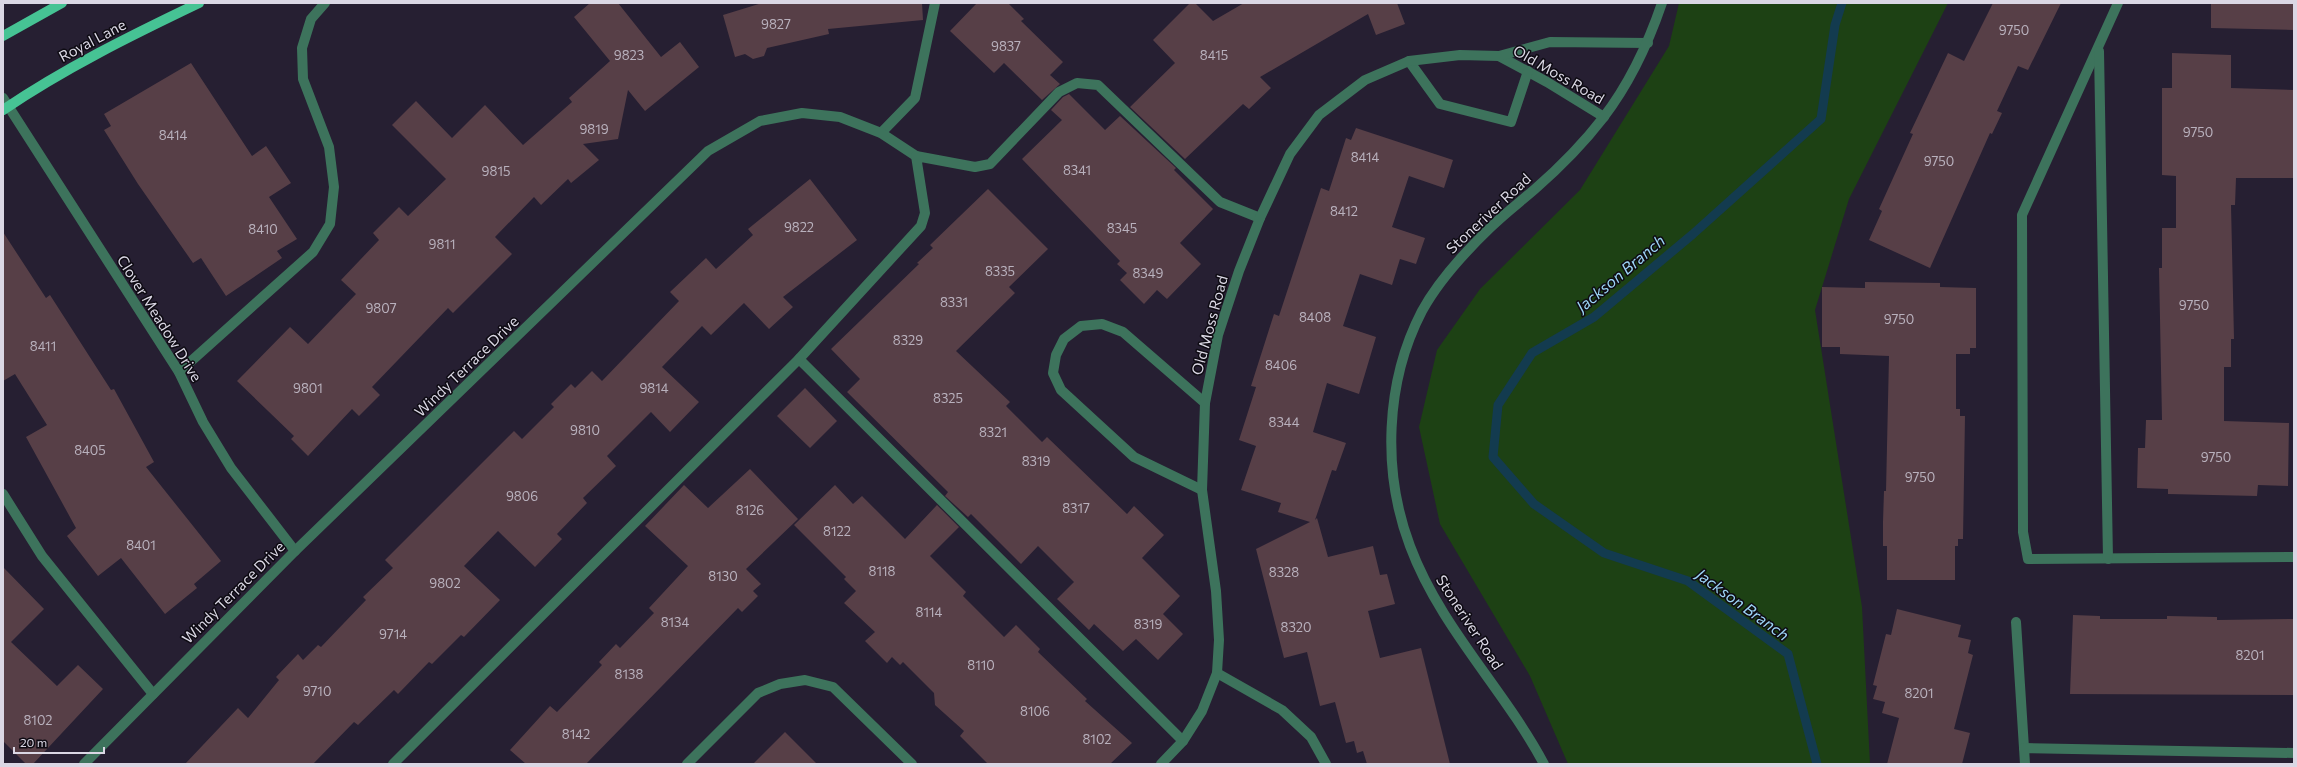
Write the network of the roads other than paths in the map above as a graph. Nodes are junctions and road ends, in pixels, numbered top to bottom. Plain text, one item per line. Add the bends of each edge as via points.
1 (62, 3) edge
2 (199, 3) edge
3 (326, 3) edge
4 (935, 3) edge
5 (1662, 3) edge
6 (2118, 3) edge
7 (3, 36) edge
8 (1648, 44) junction
9 (2099, 48) junction
10 (1499, 56) junction
11 (1409, 62) junction
12 (1528, 72) junction
13 (5, 105) edge
14 (1604, 117) junction
15 (881, 133) junction
16 (916, 156) junction
17 (1260, 218) junction
18 (799, 359) junction
19 (179, 372) junction
20 (1205, 403) junction
21 (1202, 490) junction
22 (3, 494) edge
23 (295, 550) junction
24 (2294, 557) edge
25 (2108, 558) junction
26 (2016, 622) dead end
27 (1217, 673) junction
28 (153, 694) junction
29 (1183, 741) junction
30 (2024, 748) junction
31 (2294, 753) edge
32 (84, 764) edge
33 (393, 764) edge
34 (687, 764) edge
35 (912, 764) edge
36 (1161, 764) edge
37 (1326, 764) edge
38 (1544, 764) edge
39 (2025, 764) edge

1 - 7 main road
2 - 13 main road, Royal Lane via 117,42
3 - 19 street via 311,19 302,48 303,80 330,147 334,187 330,224 313,252
4 - 15 street via 915,98
5 - 8 street, Stoneriver Road
6 - 9 street
8 - 10 street, Old Moss Road via 1550,42
8 - 14 street, Stoneriver Road
9 - 25 street
9 - 25 street via 2022,215 2023,532 2028,559
10 - 11 street, Old Moss Road via 1460,55
10 - 12 street, Old Moss Road
11 - 12 street via 1440,104 1511,122
11 - 17 street, Old Moss Road via 1365,80 1319,115 1290,154
12 - 14 street, Old Moss Road
13 - 19 street, Clover Meadow Drive
14 - 38 street, Stoneriver Road via 1572,155 1491,226 1451,269 1423,310 1405,351 1394,405 1391,443 1395,496 1410,546 1431,593
15 - 16 street, Windy Terrace Drive
15 - 23 street, Windy Terrace Drive via 840,117 802,113 760,121 708,151
16 - 17 street via 975,167 990,164 1059,92 1077,84 1098,86 1220,202
16 - 18 street via 925,213 921,226
17 - 20 street, Old Moss Road via 1218,335
18 - 29 street
18 - 33 street
19 - 23 street, Clover Meadow Drive via 231,468
20 - 21 street, Old Moss Road
20 - 21 street via 1123,332 1102,324 1081,326 1064,339 1056,355 1053,373 1061,390 1134,457
21 - 27 street, Old Moss Road via 1216,592 1219,640
22 - 28 street via 42,556
23 - 28 street, Windy Terrace Drive
24 - 25 street
26 - 30 street
27 - 29 street, Old Moss Road via 1202,711
27 - 37 street via 1282,710 1311,737
28 - 32 street, Windy Terrace Drive
29 - 36 street, Old Moss Road
30 - 31 street
30 - 39 street
34 - 35 street via 758,693 780,684 805,680 833,687

